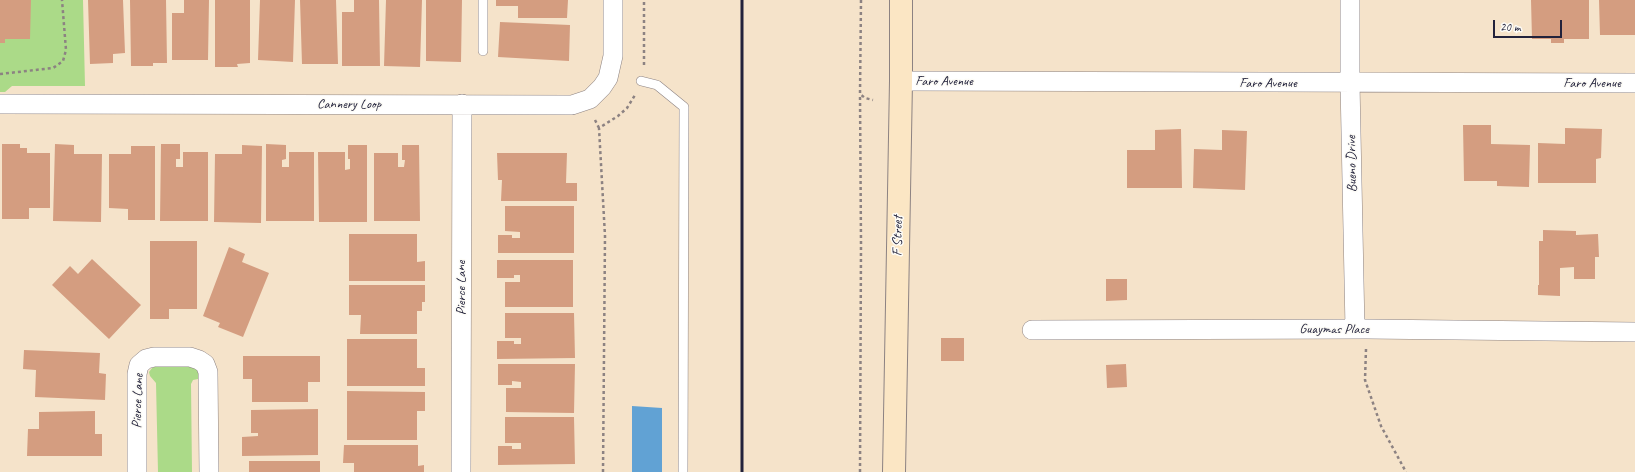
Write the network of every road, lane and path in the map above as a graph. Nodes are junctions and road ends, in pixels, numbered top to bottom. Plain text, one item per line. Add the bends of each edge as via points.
1 (62, 0) edge
2 (483, 0) edge
3 (613, 0) edge
4 (644, 0) edge
5 (861, 0) edge
6 (901, 0) edge
7 (1350, 0) edge
8 (483, 51) dead end
9 (0, 74) edge
10 (641, 80) junction
11 (901, 81) junction
12 (1350, 83) junction
13 (1635, 83) edge
14 (860, 94) junction
15 (873, 100) dead end
16 (0, 104) edge
17 (462, 104) junction
18 (1361, 329) junction
19 (1032, 330) dead end
20 (1635, 332) edge
21 (137, 472) edge
22 (209, 472) edge
23 (461, 472) edge
24 (603, 472) edge
25 (683, 472) edge
26 (860, 472) edge
27 (894, 472) edge
28 (1406, 472) edge

1 - 9 path via 66,43 62,61 53,68
2 - 8 lane
3 - 17 street, Cannery Loop via 614,47 610,69 602,87 590,99 566,105
4 - 10 path via 644,70
5 - 14 path
6 - 11 street, F Street
7 - 12 street, Bueno Drive
10 - 24 path via 627,108 599,128 605,236
10 - 25 lane via 658,85 684,107
11 - 12 street, Faro Avenue
11 - 27 street, F Street
12 - 13 street, Faro Avenue
12 - 18 street, Bueno Drive
14 - 15 path
14 - 26 path
16 - 17 street, Cannery Loop
17 - 23 street, Pierce Lane
18 - 19 street, Guaymas Place
18 - 20 street, Guaymas Place
18 - 28 path via 1365,380 1381,426
21 - 22 street, Pierce Lane via 137,374 140,365 146,359 154,357 190,357 205,364 208,372

